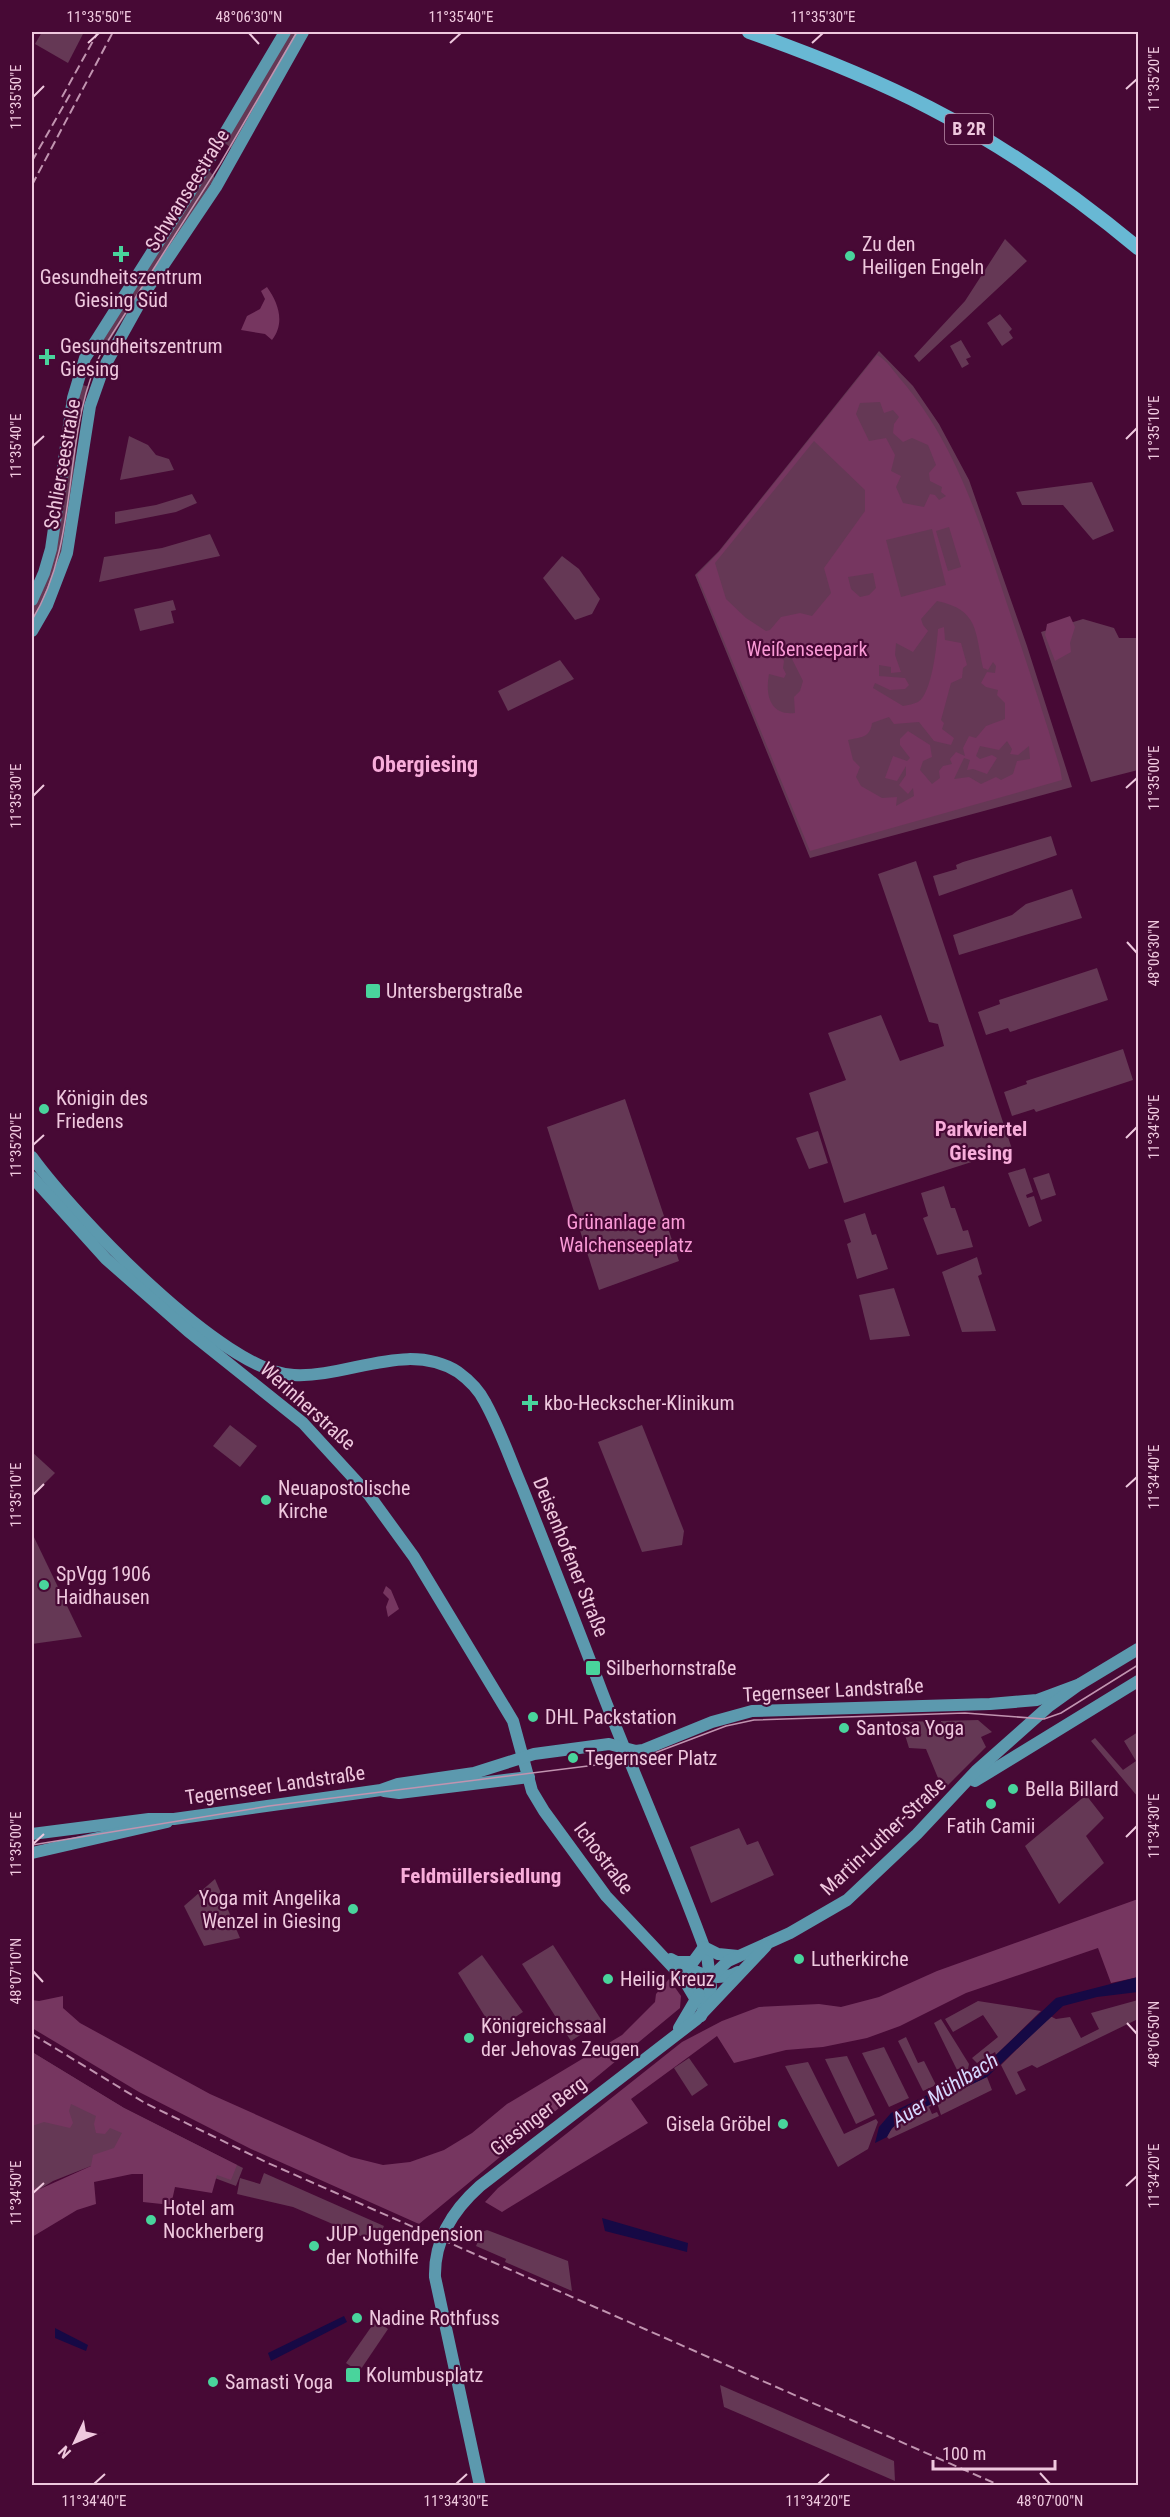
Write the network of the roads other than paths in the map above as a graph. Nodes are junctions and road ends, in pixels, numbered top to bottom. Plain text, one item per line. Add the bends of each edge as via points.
1 (285, 32) edge
2 (303, 32) edge
3 (749, 32) edge
4 (1138, 248) edge
5 (85, 358) joint
6 (103, 369) joint
7 (32, 600) edge
8 (32, 631) edge
9 (32, 1157) edge
10 (32, 1177) edge
11 (472, 1384) joint
12 (1138, 1649) edge
13 (1138, 1681) edge
14 (1080, 1684) junction
15 (1045, 1710) joint
16 (626, 1748) junction
17 (524, 1756) junction
18 (529, 1777) junction
19 (963, 1788) junction
20 (381, 1790) junction
21 (174, 1819) junction
22 (32, 1834) edge
23 (32, 1853) edge
24 (766, 1946) junction
25 (704, 1947) junction
26 (662, 1954) junction
27 (738, 1956) junction
28 (678, 1962) junction
29 (744, 1969) junction
30 (711, 1977) junction
31 (720, 1995) joint
32 (696, 2000) junction
33 (701, 2016) junction
34 (675, 2034) junction
35 (480, 2486) edge

1 - 5 main road, Schwanseestraße
2 - 6 main road, Schwanseestraße via 216,187 148,288
3 - 4 main road, B 2R via 863,76 969,129 1070,195
5 - 7 main road, Schlierseestraße via 73,398 51,549
6 - 8 main road, Schlierseestraße via 90,406 67,552 47,605
9 - 11 main road, Werinherstraße via 116,1252 238,1355 262,1369 278,1374 327,1373 387,1360 426,1361 456,1371
10 - 17 main road, Werinherstraße via 76,1230 125,1277 289,1411 350,1471 399,1535 451,1616 513,1721
11 - 16 main road, Deisenhofener Straße via 486,1404 519,1479
12 - 14 main road, Tegernseer Landstraße
13 - 19 main road, Martin-Luther-Straße
14 - 15 main road, Tegernseer Landstraße
14 - 16 main road, Tegernseer Landstraße via 1037,1700 990,1704 745,1712 643,1750
15 - 19 main road, Martin-Luther-Straße via 976,1771
16 - 17 main road, Tegernseer Landstraße via 609,1744
16 - 25 main road
17 - 18 main road, Werinherstraße
17 - 20 main road, Tegernseer Landstraße via 474,1773
18 - 20 main road, Tegernseer Landstraße via 399,1793
18 - 26 main road, Ichostraße via 540,1804 602,1890
19 - 24 main road, Martin-Luther-Straße via 847,1900
20 - 21 main road, Tegernseer Landstraße
21 - 22 main road, Tegernseer Landstraße
21 - 23 main road, Tegernseer Landstraße via 151,1828
24 - 27 main road, Martin-Luther-Straße
24 - 29 main road, Martin-Luther-Straße
25 - 27 main road via 718,1954
25 - 28 main road via 693,1962
25 - 30 main road
26 - 28 main road, Ichostraße
26 - 32 main road, Ichostraße via 688,1984
27 - 30 main road, Martin-Luther-Straße
28 - 30 main road, Ichostraße via 692,1972
29 - 30 main road via 725,1977
29 - 31 main road, Martin-Luther-Straße
30 - 32 main road, Giesinger Berg
30 - 33 main road
31 - 33 main road, Giesinger Berg
32 - 34 main road, Giesinger Berg
33 - 34 main road, Giesinger Berg
34 - 35 main road, Giesinger Berg via 480,2186 455,2212 440,2243 435,2267 438,2295

